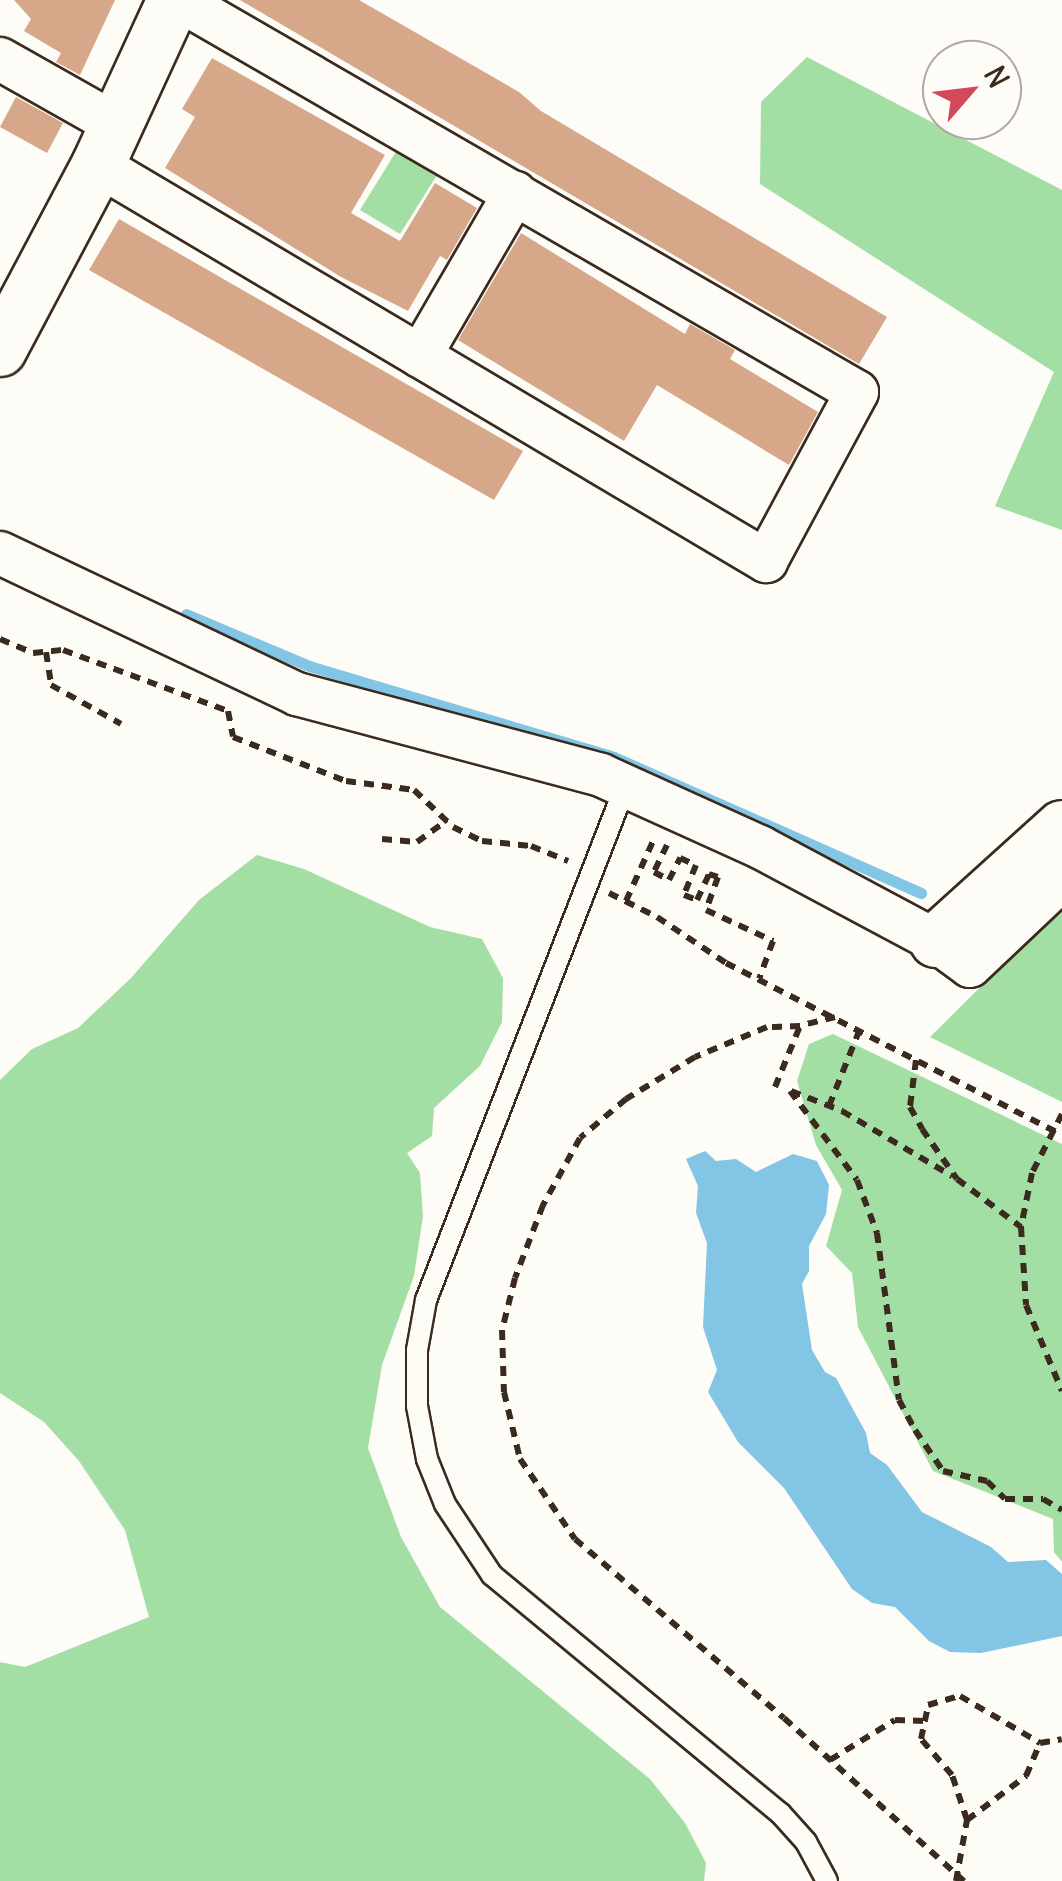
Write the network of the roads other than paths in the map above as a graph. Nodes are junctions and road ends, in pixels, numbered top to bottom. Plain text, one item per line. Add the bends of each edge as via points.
1 (176, 0) edge
2 (0, 59) edge
3 (106, 144) junction
4 (515, 193) junction
5 (0, 350) edge
6 (420, 356) junction
7 (0, 553) edge
8 (626, 787) junction
9 (1062, 827) edge
10 (1062, 879) edge
11 (936, 941) junction
12 (826, 1881) edge

1 - 3 street
1 - 4 street
2 - 3 street
3 - 5 street
3 - 6 street
4 - 6 street
4 - 6 street via 858,392 766,561
7 - 8 street via 297,694
8 - 11 street via 760,847
8 - 12 lane via 426,1300 417,1406 445,1504 492,1575 780,1812
9 - 11 street
10 - 11 street via 970,966

